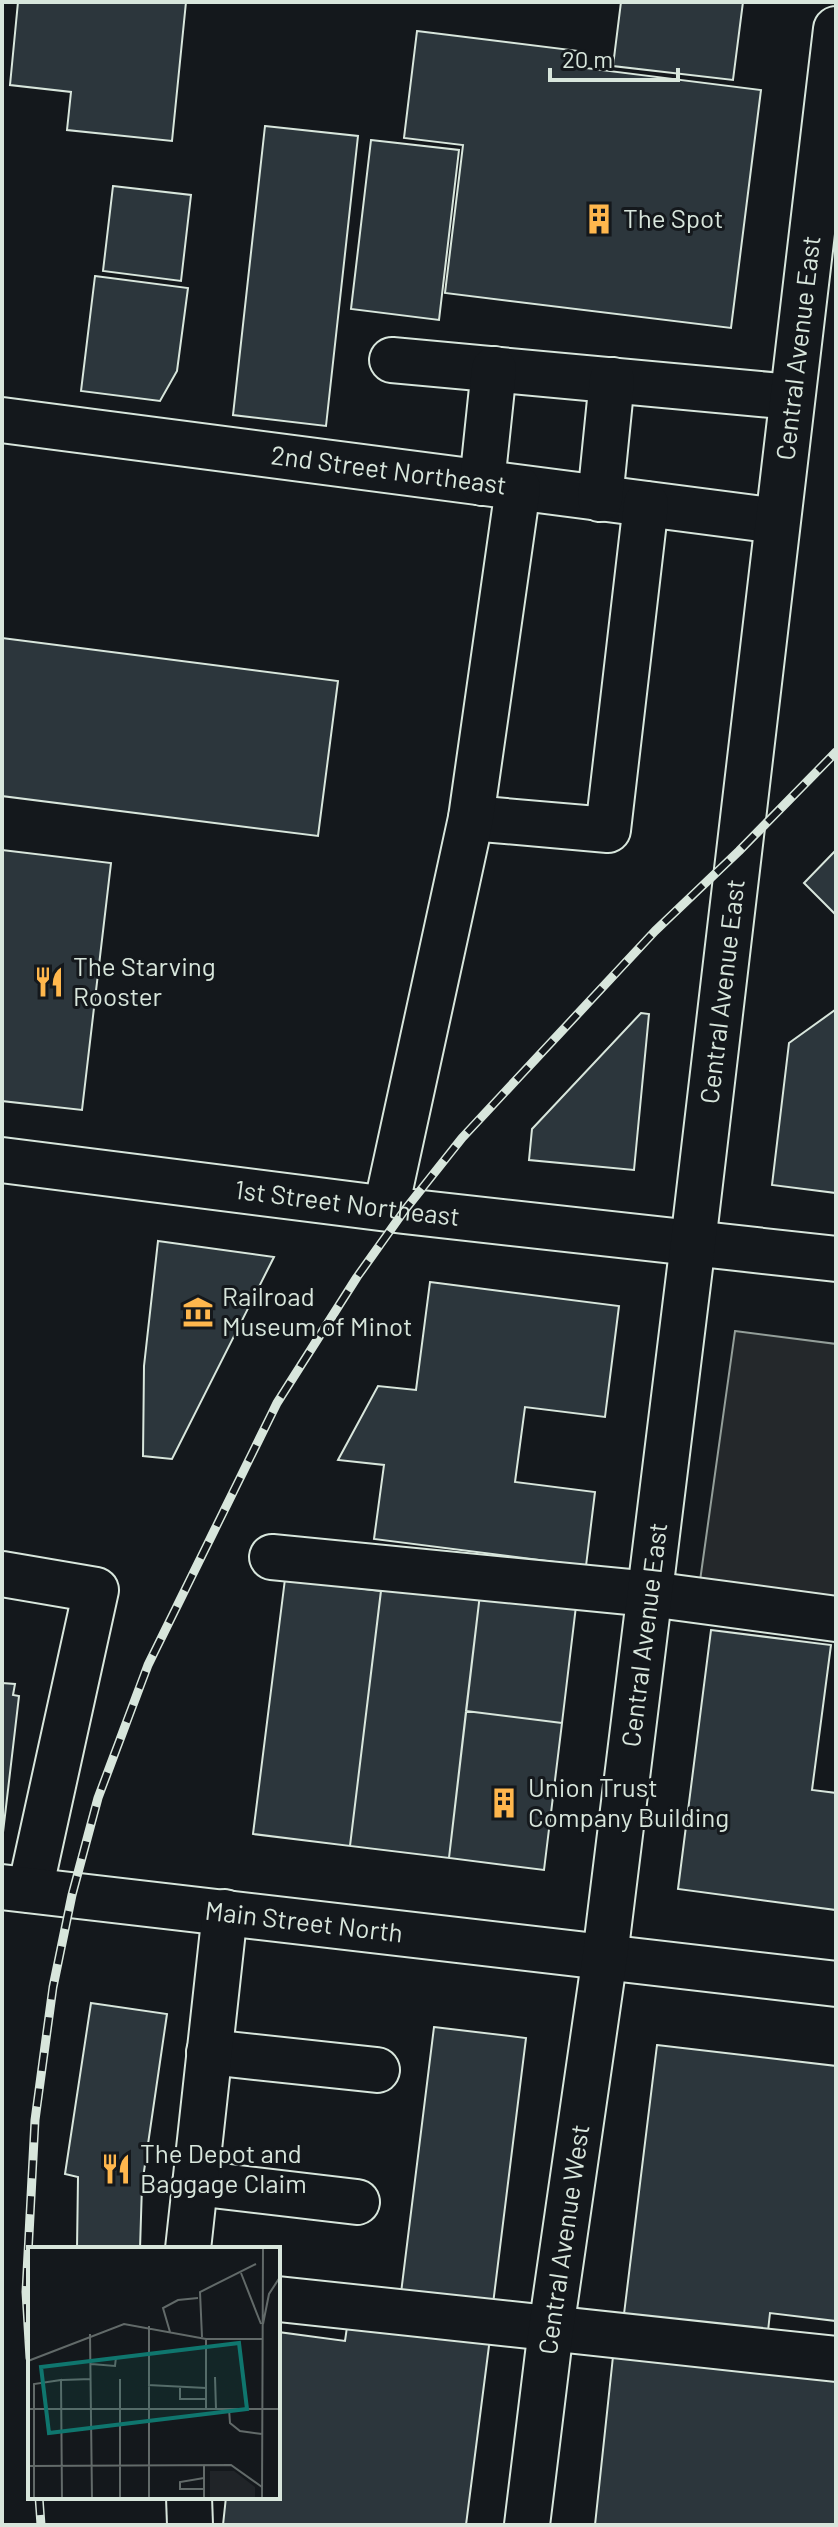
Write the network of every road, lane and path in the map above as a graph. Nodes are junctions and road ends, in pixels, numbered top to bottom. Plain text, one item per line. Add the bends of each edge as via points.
1 (836, 29) edge
2 (824, 230) edge
3 (392, 360) dead end
4 (494, 369) junction
5 (612, 380) junction
6 (792, 397) junction
7 (2, 420) edge
8 (500, 485) junction
9 (600, 499) junction
10 (646, 504) junction
11 (777, 521) junction
12 (471, 818) junction
13 (2, 1160) edge
14 (386, 1208) junction
15 (693, 1243) junction
16 (836, 1259) edge
17 (272, 1557) dead end
18 (2, 1574) edge
19 (650, 1594) junction
20 (836, 1619) edge
21 (16, 1888) edge
22 (225, 1912) junction
23 (605, 1956) junction
24 (836, 1984) edge
25 (209, 2052) junction
26 (377, 2070) dead end
27 (195, 2183) junction
28 (357, 2202) dead end
29 (188, 2247) edge
30 (280, 2299) edge
31 (551, 2329) junction
32 (836, 2359) edge
33 (189, 2499) edge
34 (190, 2525) edge
35 (527, 2525) edge

1 - 2 street, Central Avenue East
2 - 6 street, Central Avenue East
3 - 4 street
4 - 5 street
4 - 8 street
5 - 6 street
5 - 9 street
6 - 11 street, Central Avenue East
7 - 8 street, 2nd Street Northeast
8 - 9 street, 2nd Street Northeast
8 - 12 street
9 - 10 street, 2nd Street Northeast
10 - 11 street, 2nd Street Northeast
10 - 12 street via 608,830
11 - 15 street, Central Avenue East
12 - 14 street
13 - 14 street, 1st Street Northeast
14 - 15 street, 1st Street Northeast
15 - 16 street, 1st Street Northeast
15 - 19 street, Central Avenue East
17 - 19 street
18 - 21 street via 96,1590
19 - 20 street
19 - 23 street, Central Avenue East
21 - 22 street, Main Street North
22 - 23 street, Main Street North
22 - 25 street
23 - 24 street, Main Street North
23 - 31 street, Central Avenue West
25 - 26 street
25 - 27 street
27 - 28 street
27 - 29 street
30 - 31 street
31 - 32 street
31 - 35 street, Central Avenue West
33 - 34 street

